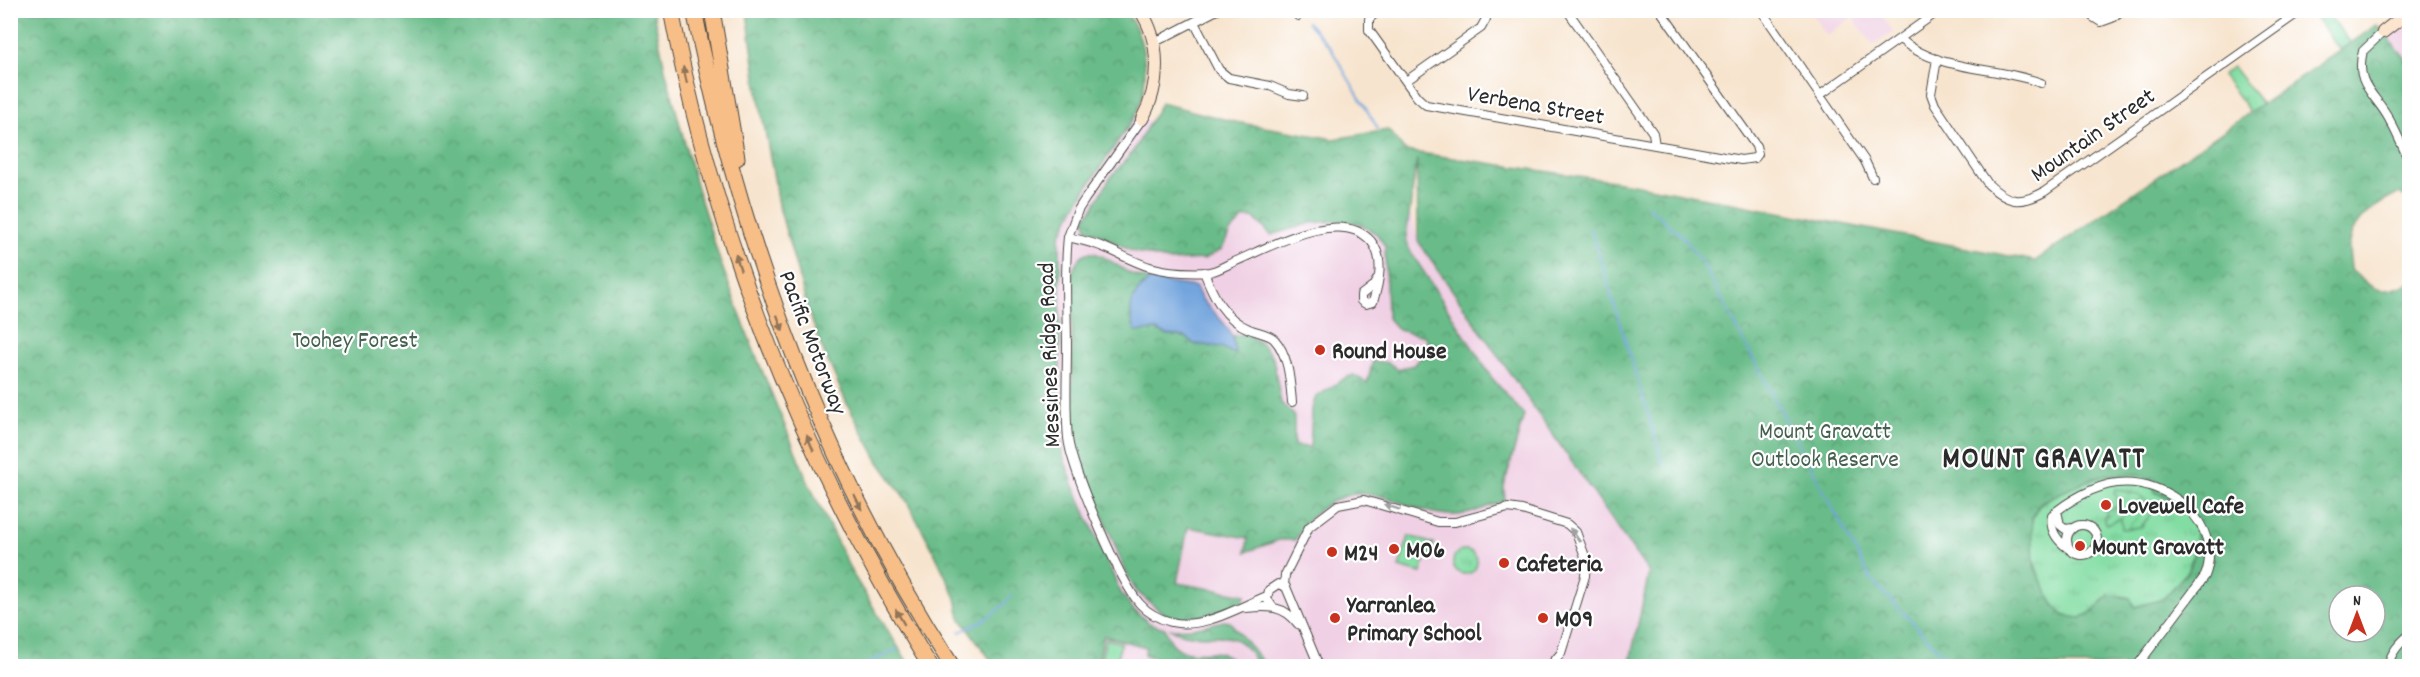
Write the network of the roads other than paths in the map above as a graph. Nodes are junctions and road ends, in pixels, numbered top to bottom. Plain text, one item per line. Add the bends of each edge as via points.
1 (671, 10) edge
2 (694, 10) edge
3 (712, 10) edge
4 (1140, 10) edge
5 (1217, 10) edge
6 (1379, 10) edge
7 (1484, 10) edge
8 (1567, 10) edge
9 (1660, 10) edge
10 (1761, 10) edge
11 (1940, 10) edge
12 (2088, 10) edge
13 (2122, 10) edge
14 (2302, 10) edge
15 (2409, 11) edge
16 (1194, 22) junction
17 (2383, 32) joint
18 (1900, 39) junction
19 (1153, 40) junction
20 (1937, 59) junction
21 (1406, 81) junction
22 (2041, 83) dead end
23 (1820, 95) junction
24 (1303, 96) dead end
25 (1142, 119) joint
26 (1655, 145) junction
27 (2409, 163) edge
28 (1874, 178) dead end
29 (748, 228) junction
30 (1068, 237) junction
31 (1204, 272) junction
32 (1380, 276) dead end
33 (1292, 402) dead end
34 (2057, 510) junction
35 (2073, 528) junction
36 (2072, 551) junction
37 (1284, 585) junction
38 (1267, 596) junction
39 (1291, 597) junction
40 (1276, 607) junction
41 (1239, 608) junction
42 (1302, 629) junction
43 (2409, 634) edge
44 (930, 666) edge
45 (952, 666) edge
46 (1319, 666) edge
47 (1550, 666) edge
48 (2137, 666) edge
49 (2222, 666) edge
50 (2249, 666) edge
51 (2388, 666) edge

44 -> 1 highway, Pacific Motorway via 851,531 784,383 721,209
2 - 29 highway, Pacific Motorway via 721,132
3 - 29 highway via 750,212
4 - 19 street, Messines Ridge Road
5 - 16 street
6 - 21 street, Verbena Street via 1370,19 1369,30
7 - 21 street via 1486,19 1481,28
8 - 26 street via 1654,134
9 - 26 street, Verbena Street via 1758,153 1755,158 1741,160
10 - 23 street
11 - 18 street
12 - 13 street via 2102,21
14 - 20 street, Mountain Street via 2029,200 2012,201 1988,184 1935,105 1931,94
15 - 17 street
16 - 19 street
16 - 24 street via 1223,75
17 - 27 street via 2363,51 2361,70 2369,93 2388,117
18 - 20 street via 1913,51
18 - 23 street
19 - 25 street, Messines Ridge Road via 1154,96
20 - 22 street
21 - 26 street, Verbena Street via 1426,105
23 - 28 street
25 - 30 street, Messines Ridge Road via 1078,210
29 -> 45 highway, Pacific Motorway via 783,331 840,464 889,561
30 - 31 street via 1151,267
30 - 41 street, Messines Ridge Road via 1068,439 1074,465 1122,576 1140,604 1170,621 1194,622
31 - 32 street via 1296,236 1332,227 1365,235 1375,247
31 - 33 street via 1227,315 1238,325 1273,337 1285,354
34 - 35 street via 2060,525
34 - 36 street via 2051,518 2052,529 2059,542
34 - 48 street via 2111,484 2134,483 2167,492 2198,520 2207,536 2210,561 2205,576
35 - 36 street via 2067,539
35 - 36 street via 2082,525 2091,529 2096,542 2088,553
37 - 38 street via 1272,586
37 - 39 street
47 -> 37 street via 1561,653 1585,576 1586,559 1576,532 1567,524 1522,510 1508,508 1455,522 1438,522 1364,500 1338,505 1309,526
38 - 40 street
38 - 41 street, Messines Ridge Road
39 - 40 street via 1286,606
39 - 42 street
40 - 41 street, Messines Ridge Road
40 - 42 street
42 - 46 street
43 - 51 street via 2397,645
49 - 50 street via 2235,662

